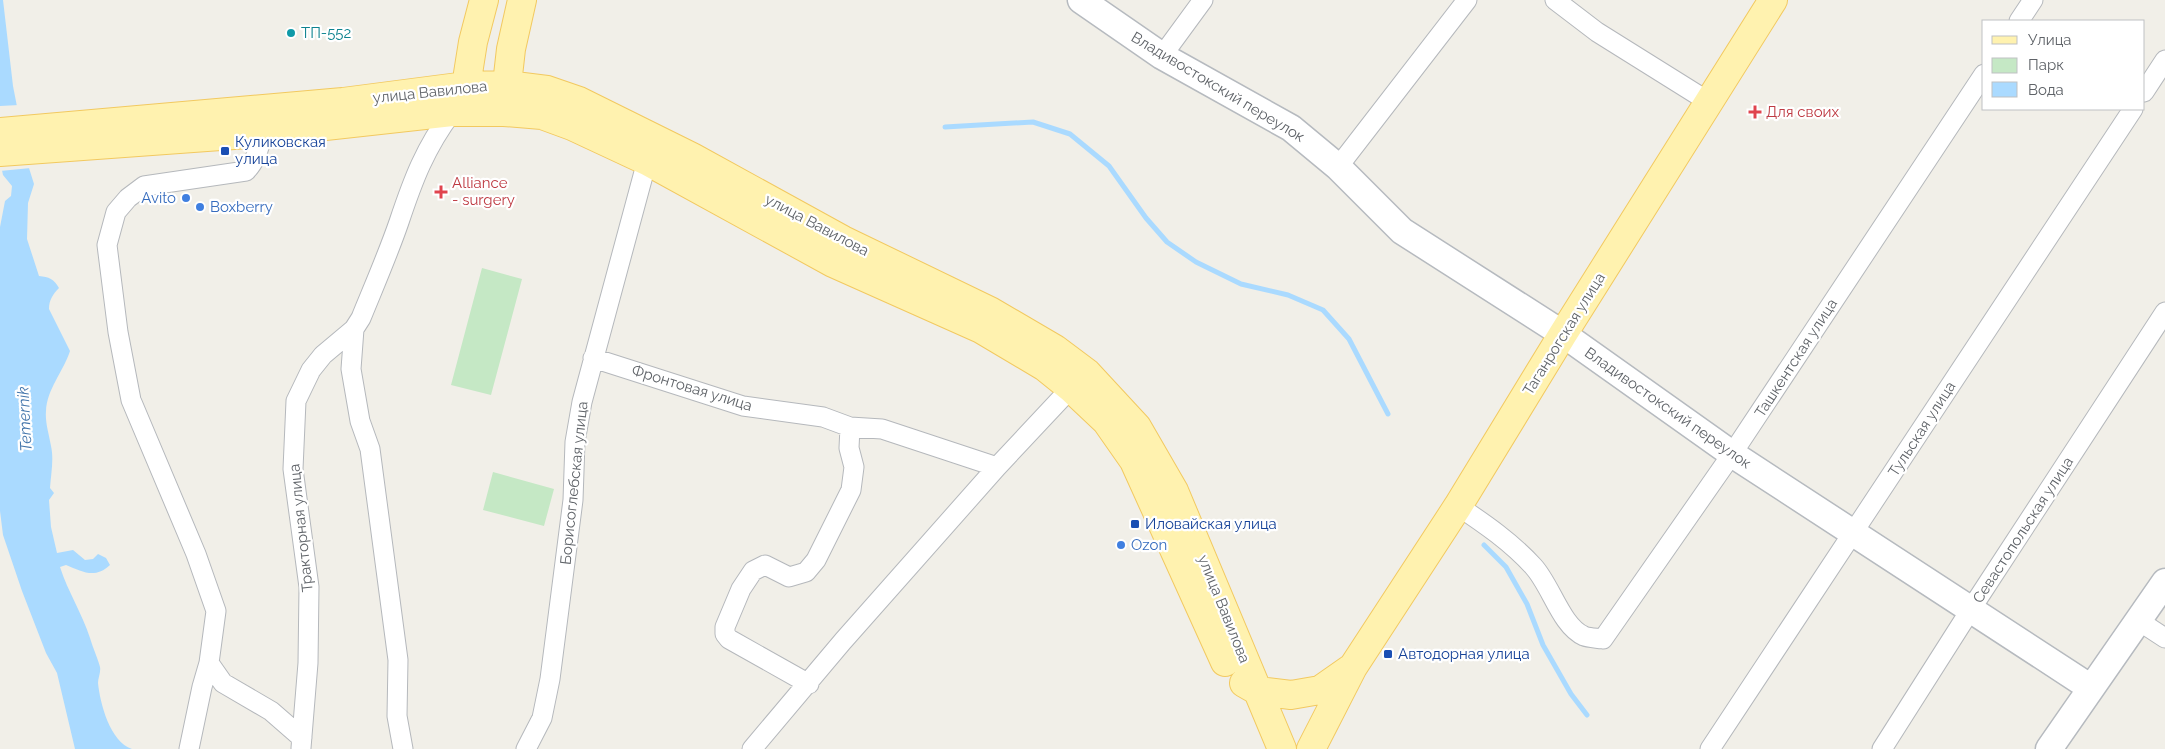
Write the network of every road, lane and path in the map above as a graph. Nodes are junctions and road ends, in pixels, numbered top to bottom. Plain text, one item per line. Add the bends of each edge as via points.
1 (484, 0) edge
2 (522, 0) edge
3 (1081, 0) edge
4 (1203, 0) edge
5 (1467, 0) edge
6 (1555, 0) edge
7 (1772, 0) edge
8 (2033, 0) edge
9 (2020, 20) edge
10 (1162, 56) junction
11 (2165, 60) edge
12 (1982, 77) edge
13 (508, 85) junction
14 (466, 86) junction
15 (2145, 90) edge
16 (1709, 102) junction
17 (2132, 110) edge
18 (452, 112) junction
19 (504, 112) junction
20 (0, 132) edge
21 (115, 133) junction
22 (262, 133) junction
23 (0, 152) edge
24 (647, 161) junction
25 (1338, 167) junction
26 (2165, 312) edge
27 (354, 329) junction
28 (1563, 334) junction
29 (593, 358) junction
30 (1071, 388) junction
31 (850, 426) junction
32 (1732, 454) junction
33 (996, 467) junction
34 (1458, 506) junction
35 (1853, 533) junction
36 (2165, 582) edge
37 (1971, 609) junction
38 (2139, 621) junction
39 (2165, 638) edge
40 (209, 663) junction
41 (1353, 667) junction
42 (1232, 676) junction
43 (809, 684) junction
44 (2091, 688) junction
45 (1258, 691) junction
46 (301, 743) edge
47 (188, 749) edge
48 (403, 749) edge
49 (526, 749) edge
50 (752, 749) edge
51 (1263, 749) edge
52 (1282, 749) edge
53 (1311, 749) edge
54 (1710, 749) edge
55 (1882, 749) edge
56 (2049, 749) edge

1 - 14 main road
2 - 13 main road via 511,49
3 - 10 street, Владивостокский переулок
4 - 10 street
5 - 25 street
6 - 16 street via 1597,32
7 - 16 main road, Таганрогская улица
8 - 9 street
10 - 25 street, Владивостокский переулок via 1291,128
11 - 15 street
12 - 32 street, Ташкентская улица
13 - 14 main road, улица Вавилова
13 - 19 main road
13 - 45 main road, улица Вавилова via 547,90 579,101 657,139 843,240 990,311 1055,349 1087,373 1138,427 1167,478 1195,537
14 - 18 main road
14 - 21 main road, улица Вавилова
16 - 28 main road, Таганрогская улица
17 - 35 street, Тульская улица
18 - 19 main road, улица Вавилова
18 - 22 main road, улица Вавилова
18 - 27 street, Тракторная улица via 436,134 410,187 372,292
19 - 24 main road, улица Вавилова via 542,115
20 - 21 main road
21 - 22 main road, улица Вавилова
21 - 23 main road
22 - 40 street via 253,164 246,171 144,186 116,212 107,245 131,400 196,554 216,611
24 - 29 street, Борисоглебская улица
24 - 30 main road, улица Вавилова via 833,263 981,329 1023,352
25 - 28 street, Владивостокский переулок via 1402,231
26 - 37 street, Севастопольская улица
27 - 46 street, Тракторная улица via 323,355 311,370 296,401 293,469 309,587 308,663
27 - 48 street via 351,369 371,459 398,660 397,716
28 - 32 street, Владивостокский переулок
28 - 34 main road, Таганрогская улица
29 - 31 street, Фронтовая улица via 743,406 823,417
29 - 49 street, Борисоглебская улица via 575,442 573,500 550,679 542,718
30 - 33 street
30 - 42 main road, улица Вавилова via 1106,420 1134,461
31 - 33 street, Фронтовая улица via 882,429
31 - 43 street via 849,448 854,467 851,490 816,560 806,572 789,577 765,565 753,571 741,589 725,627 724,634 729,639
32 - 34 street, Ташкентская улица via 1603,639 1584,636 1564,620 1552,593 1534,566 1500,534
32 - 35 street, Владивостокский переулок
33 - 43 street
34 - 41 main road, Таганрогская улица
35 - 37 street, Владивостокский переулок
35 - 54 street, Тульская улица
36 - 38 street
37 - 44 street, Владивостокский переулок
37 - 55 street, Севастопольская улица
38 - 39 street
38 - 44 street
40 - 46 street via 223,683 271,711
40 - 47 street
41 - 45 main road, Таганрогская улица via 1320,690 1291,695
41 - 53 main road, Таганрогская улица
42 - 45 main road, Таганрогская улица
42 - 51 main road, улица Вавилова
43 - 50 street
44 - 56 street
45 - 52 main road, улица Вавилова

